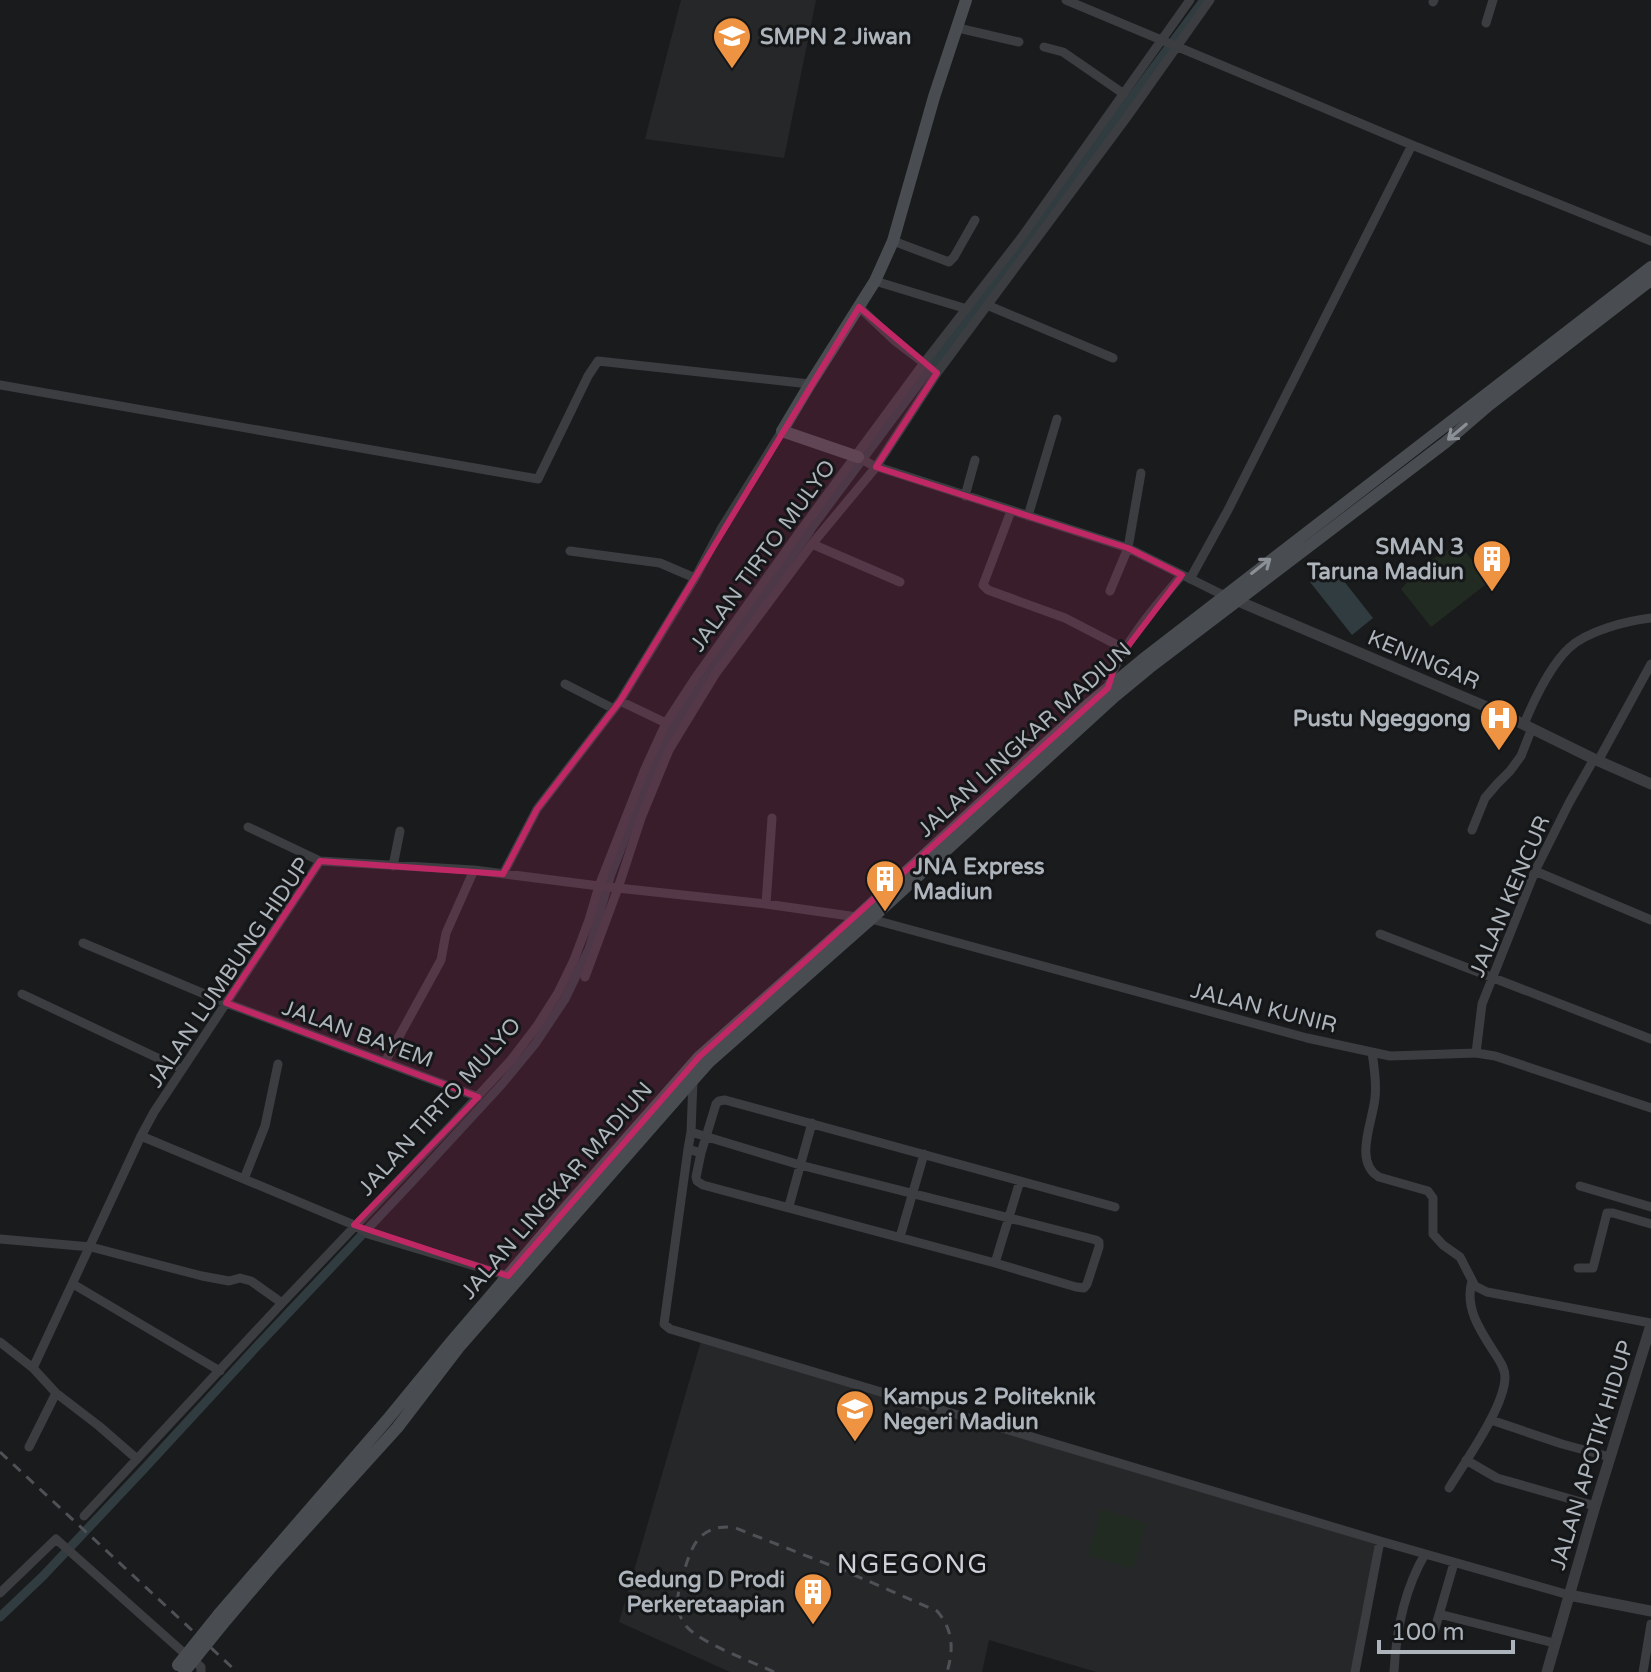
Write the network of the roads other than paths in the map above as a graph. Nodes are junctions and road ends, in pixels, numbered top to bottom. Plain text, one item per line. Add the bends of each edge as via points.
1 (966, 0) edge
2 (1066, 0) edge
3 (1190, 0) edge
4 (1210, 0) edge
5 (1493, 0) edge
6 (1486, 23) dead end
7 (958, 28) junction
8 (1163, 39) junction
9 (1019, 42) dead end
10 (1176, 45) junction
11 (1044, 47) dead end
12 (1124, 94) junction
13 (1412, 145) junction
14 (975, 220) dead end
15 (893, 241) junction
16 (1651, 241) edge
17 (1651, 267) edge
18 (1651, 280) edge
19 (875, 281) junction
20 (987, 305) junction
21 (859, 307) junction
22 (967, 309) junction
23 (1113, 358) dead end
24 (930, 368) junction
25 (810, 384) junction
26 (0, 385) edge
27 (1057, 419) dead end
28 (782, 431) junction
29 (856, 456) junction
30 (975, 460) dead end
31 (874, 466) junction
32 (1141, 473) dead end
33 (1374, 488) junction
34 (965, 496) junction
35 (1011, 511) junction
36 (1028, 516) junction
37 (812, 544) junction
38 (1128, 548) junction
39 (570, 551) dead end
40 (1186, 577) junction
41 (695, 578) junction
42 (900, 582) dead end
43 (1110, 591) dead end
44 (1223, 595) junction
45 (1237, 600) junction
46 (1651, 618) edge
47 (1125, 649) junction
48 (1651, 664) edge
49 (565, 684) dead end
50 (1111, 692) junction
51 (617, 705) junction
52 (666, 723) junction
53 (1528, 726) junction
54 (1596, 760) junction
55 (1651, 784) edge
56 (772, 818) dead end
57 (248, 827) dead end
58 (1472, 830) dead end
59 (400, 831) dead end
60 (320, 861) junction
61 (393, 866) junction
62 (474, 870) junction
63 (1535, 871) junction
64 (503, 874) junction
65 (600, 886) junction
66 (616, 888) junction
67 (766, 904) junction
68 (864, 918) junction
69 (1651, 920) edge
70 (1380, 934) dead end
71 (83, 943) dead end
72 (585, 977) dead end
73 (1493, 978) junction
74 (22, 994) dead end
75 (226, 1003) junction
76 (1651, 1039) edge
77 (1372, 1052) junction
78 (1476, 1053) junction
79 (385, 1062) junction
80 (278, 1064) dead end
81 (181, 1069) junction
82 (693, 1080) junction
83 (478, 1097) junction
84 (1651, 1108) edge
85 (812, 1123) junction
86 (691, 1132) junction
87 (141, 1136) junction
88 (706, 1136) junction
89 (688, 1149) junction
90 (701, 1153) junction
91 (924, 1154) junction
92 (800, 1165) junction
93 (244, 1179) junction
94 (1020, 1181) junction
95 (1580, 1186) dead end
96 (912, 1192) junction
97 (789, 1206) junction
98 (1115, 1207) dead end
99 (1651, 1207) edge
100 (1009, 1217) junction
101 (1651, 1224) edge
102 (355, 1226) junction
103 (900, 1237) junction
104 (0, 1239) edge
105 (91, 1247) junction
106 (995, 1263) junction
107 (1578, 1268) dead end
108 (508, 1276) junction
109 (1472, 1281) junction
110 (73, 1284) junction
111 (282, 1303) junction
112 (1651, 1324) edge
113 (0, 1342) edge
114 (33, 1368) junction
115 (220, 1371) junction
116 (56, 1393) junction
117 (1491, 1420) junction
118 (392, 1424) junction
119 (29, 1447) dead end
120 (1610, 1457) junction
121 (137, 1459) junction
122 (1466, 1460) junction
123 (1449, 1488) dead end
124 (1595, 1506) junction
125 (84, 1516) dead end
126 (1380, 1541) junction
127 (1425, 1554) junction
128 (1454, 1563) junction
129 (0, 1593) edge
130 (1569, 1595) junction
131 (1651, 1611) edge
132 (1439, 1614) junction
133 (1651, 1624) edge
134 (1434, 1632) dead end
135 (1554, 1643) junction
136 (184, 1653) junction
137 (202, 1671) edge
138 (170, 1672) edge
139 (184, 1672) edge
140 (1355, 1672) edge
141 (1394, 1672) edge
142 (1547, 1672) edge
143 (1643, 1672) edge

1 - 7 main road
2 - 8 street
3 - 8 street
4 - 10 street
5 - 6 street
7 - 9 street
7 - 15 main road
8 - 10 street
8 - 12 street
10 - 13 street
10 - 20 street
11 - 12 street via 1063,52
12 - 22 street
13 - 16 street
13 - 40 street via 1228,510
14 - 15 street via 949,262
15 - 19 main road
17 - 33 main road, JALAN LINGKAR MADIUN
18 -> 33 main road, JALAN LINGKAR MADIUN
19 - 21 main road
19 - 22 street
20 - 23 street
20 - 24 street
21 - 24 street
21 - 25 main road
22 - 24 street
24 - 29 street, JALAN TIRTO MULYO
24 - 31 street
25 - 26 street via 598,361 538,479
25 - 28 main road
27 - 36 street
28 - 29 main road
28 - 41 street
29 - 31 street
29 - 52 street, JALAN TIRTO MULYO
30 - 34 street
31 - 34 street
31 - 37 street
32 - 38 street
44 -> 33 main road, JALAN LINGKAR MADIUN
33 - 45 main road, JALAN LINGKAR MADIUN
34 - 35 street
35 - 36 street
35 - 47 street via 983,585
36 - 38 street
37 - 42 street
37 - 66 street via 716,673 669,750
38 - 40 street
38 - 43 street
39 - 41 street via 660,563
40 - 44 street
40 - 47 street via 1162,598
41 - 51 street
44 - 45 street, KENINGAR
44 - 50 main road, JALAN LINGKAR MADIUN
45 - 50 main road, JALAN LINGKAR MADIUN
45 - 53 street, KENINGAR
46 - 53 street via 1580,639 1568,649 1552,670
47 - 50 street via 1112,669
48 - 54 street, JALAN KENCUR
49 - 51 street
50 - 68 main road, JALAN LINGKAR MADIUN
51 - 52 street
51 - 64 street via 537,809
52 - 65 street, JALAN TIRTO MULYO
53 - 54 street, KENINGAR
53 - 58 street via 1521,756 1485,798
54 - 55 street, KENINGAR
54 - 63 street, JALAN KENCUR
56 - 67 street
57 - 60 street
59 - 61 street
60 - 61 street, JALAN LUMBUNG HIDUP
60 - 75 street, JALAN LUMBUNG HIDUP
61 - 62 street, JALAN LUMBUNG HIDUP
62 - 64 street, JALAN LUMBUNG HIDUP
62 - 79 street via 446,933 441,960
63 - 69 street
63 - 73 street, JALAN KENCUR
64 - 65 street, JALAN LUMBUNG HIDUP
65 - 66 street, JALAN LUMBUNG HIDUP
65 - 83 street, JALAN TIRTO MULYO via 558,993
66 - 67 street, JALAN LUMBUNG HIDUP
66 - 72 street
67 - 68 street, JALAN LUMBUNG HIDUP
68 - 77 street, JALAN KUNIR
68 - 82 main road, JALAN LINGKAR MADIUN
68 - 108 main road, JALAN LINGKAR MADIUN via 699,1057
70 - 73 street
71 - 75 street, JALAN BAYEM
73 - 76 street
73 - 78 street, JALAN KENCUR via 1482,1004
74 - 81 street
75 - 79 street, JALAN BAYEM
75 - 81 street, JALAN LUMBUNG HIDUP
77 - 78 street, JALAN KUNIR
77 - 109 street via 1375,1095 1367,1165 1379,1177 1428,1191 1433,1198 1433,1234 1460,1257
78 - 84 street, JALAN KUNIR
79 - 83 street, JALAN BAYEM
80 - 93 street via 265,1126
81 - 87 street, JALAN LUMBUNG HIDUP
82 - 86 street
82 - 118 main road, JALAN LINGKAR MADIUN
83 - 102 street, JALAN TIRTO MULYO
85 - 88 street via 725,1100 716,1104
85 - 91 street
85 - 92 street
86 - 88 street
86 - 89 street
87 - 93 street
87 - 105 street, JALAN LUMBUNG HIDUP
88 - 90 street
88 - 92 street
89 - 90 street
89 - 126 street via 664,1324 670,1329
90 - 97 street via 696,1177 700,1183
91 - 94 street
91 - 96 street
92 - 96 street
92 - 97 street
93 - 102 street
94 - 98 street
94 - 100 street
95 - 99 street
96 - 100 street
96 - 103 street
97 - 103 street
100 - 106 street
100 - 106 street via 1096,1240 1099,1247 1084,1288
101 - 107 street via 1607,1213 1593,1268
102 - 108 street
102 - 111 street, JALAN TIRTO MULYO
103 - 106 street
104 - 105 street
105 - 110 street, JALAN LUMBUNG HIDUP
105 - 111 street via 202,1276 251,1281
108 - 118 main road, JALAN LINGKAR MADIUN via 451,1342
109 - 112 street via 1487,1292
109 - 117 street via 1469,1303 1505,1376
110 - 114 street, JALAN LUMBUNG HIDUP
110 - 115 street
111 - 115 street, JALAN TIRTO MULYO
112 - 120 street, JALAN APOTIK HIDUP
113 - 114 street
114 - 116 street
115 - 121 street, JALAN TIRTO MULYO
116 - 119 street
116 - 121 street
117 - 120 street
117 - 122 street
118 - 138 main road, JALAN LINGKAR MADIUN, bridge via 291,1530
118 - 139 main road, JALAN LINGKAR MADIUN, bridge
120 - 124 street, JALAN APOTIK HIDUP
121 - 125 street, JALAN TIRTO MULYO
122 - 123 street
122 - 124 street via 1497,1478
124 - 130 street, JALAN APOTIK HIDUP
126 - 127 street
126 - 140 street
127 - 128 street
127 - 141 street via 1404,1605
128 - 130 street
128 - 132 street
129 - 136 street via 56,1539
130 - 131 street
130 - 135 street, JALAN APOTIK HIDUP
132 - 134 street
132 - 135 street
133 - 143 street
135 - 142 street, JALAN APOTIK HIDUP
136 - 137 street
136 - 138 street

